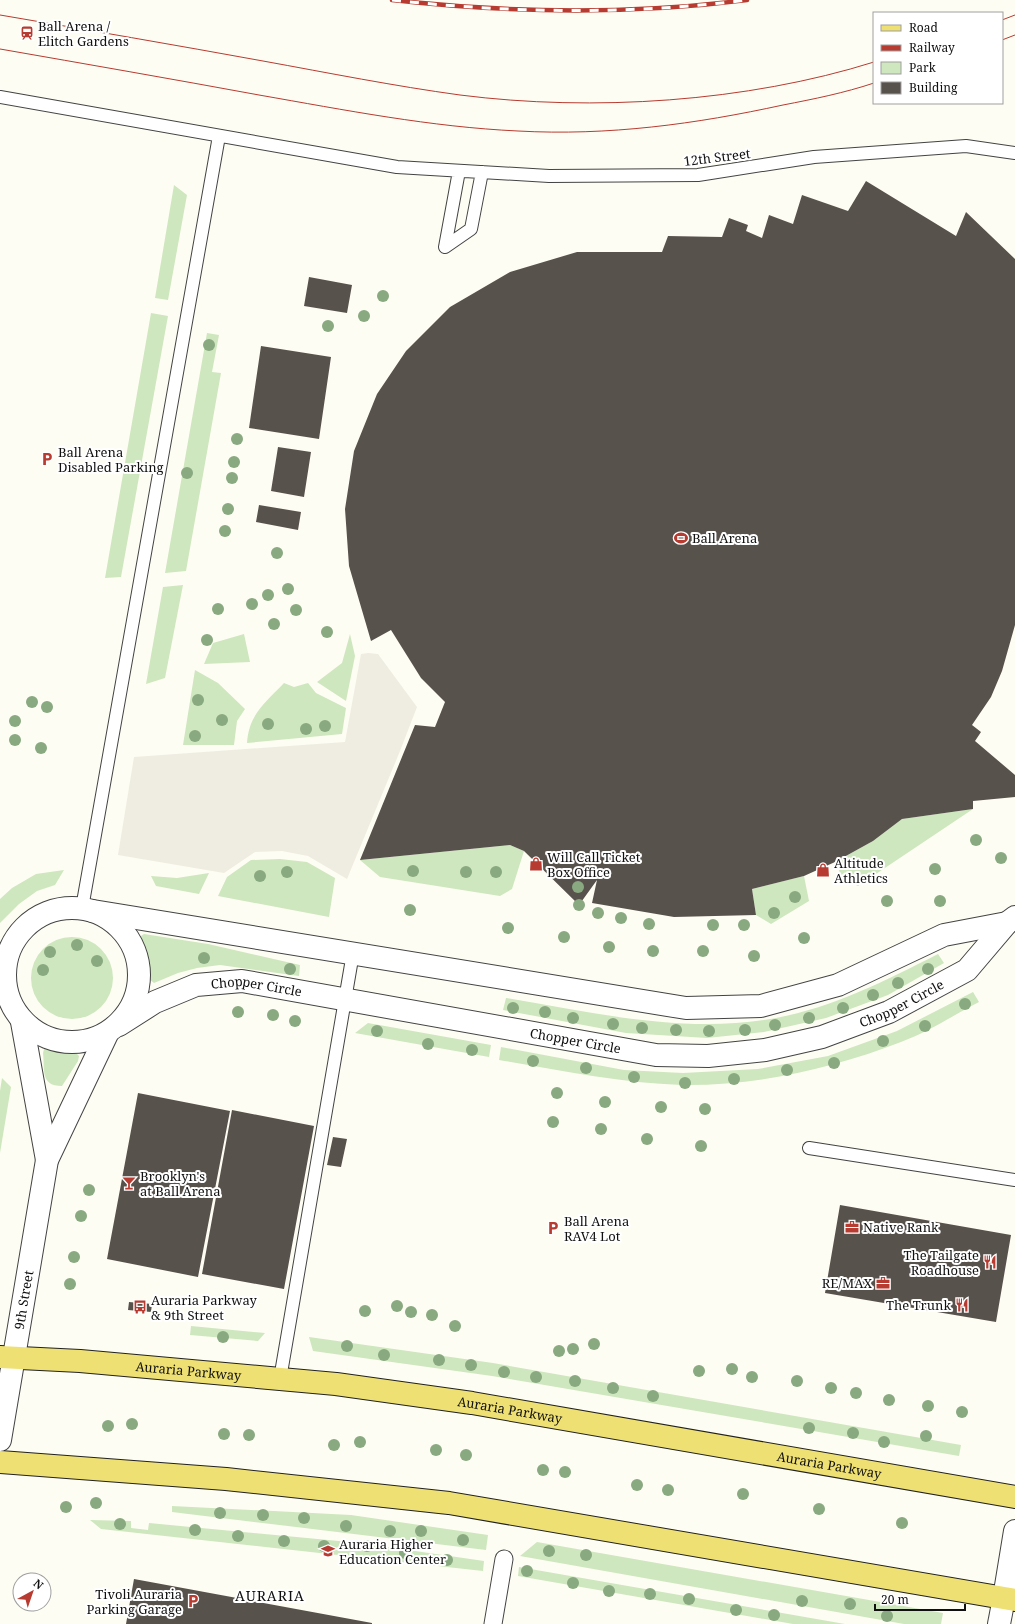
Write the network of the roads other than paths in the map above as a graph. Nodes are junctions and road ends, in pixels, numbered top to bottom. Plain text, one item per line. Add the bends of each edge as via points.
1 (0, 97) edge
2 (219, 136) junction
3 (1015, 153) edge
4 (460, 171) junction
5 (482, 172) junction
6 (88, 910) junction
7 (1012, 925) edge
8 (353, 953) junction
9 (2, 967) edge
10 (345, 1000) junction
11 (22, 1022) junction
12 (113, 1029) junction
13 (809, 1148) dead end
14 (47, 1160) junction
15 (1015, 1180) edge
16 (7, 1357) edge
17 (280, 1379) junction
18 (0, 1440) edge
19 (0, 1462) edge
20 (1015, 1497) edge
21 (1015, 1531) edge
22 (504, 1559) dead end
23 (1009, 1599) edge
24 (493, 1624) edge
25 (999, 1624) edge

1 - 2 lane, 12th Street
2 - 4 lane, 12th Street via 397,167
2 - 6 lane
3 - 5 lane, 12th Street via 966,146 821,156 698,175 549,176
4 - 5 lane, 12th Street
4 - 5 lane via 445,247 471,229
6 - 8 street, Chopper Circle
6 - 9 street via 58,909 30,921 18,934
6 - 12 street via 114,922 129,939 138,961 139,984 133,1006
7 - 8 street, Chopper Circle via 944,935 838,985 761,1006 686,1008
7 - 10 street, Chopper Circle via 967,970 889,1012 822,1037 758,1050 708,1056 656,1055
8 - 10 lane
9 - 11 street via 11,1006
10 - 12 street, Chopper Circle via 242,981 196,985 155,1002
10 - 17 lane
11 - 12 street via 40,1036 63,1043 85,1042
11 - 14 street, 9th Street
12 - 14 street, 9th Street
13 - 15 lane
14 - 16 street, 9th Street
16 - 17 main road, Auraria Parkway
16 - 18 street, 9th Street
17 - 20 main road, Auraria Parkway via 472,1403
19 - 23 main road via 226,1479 449,1503
21 - 23 street
22 - 24 street
23 - 25 street

